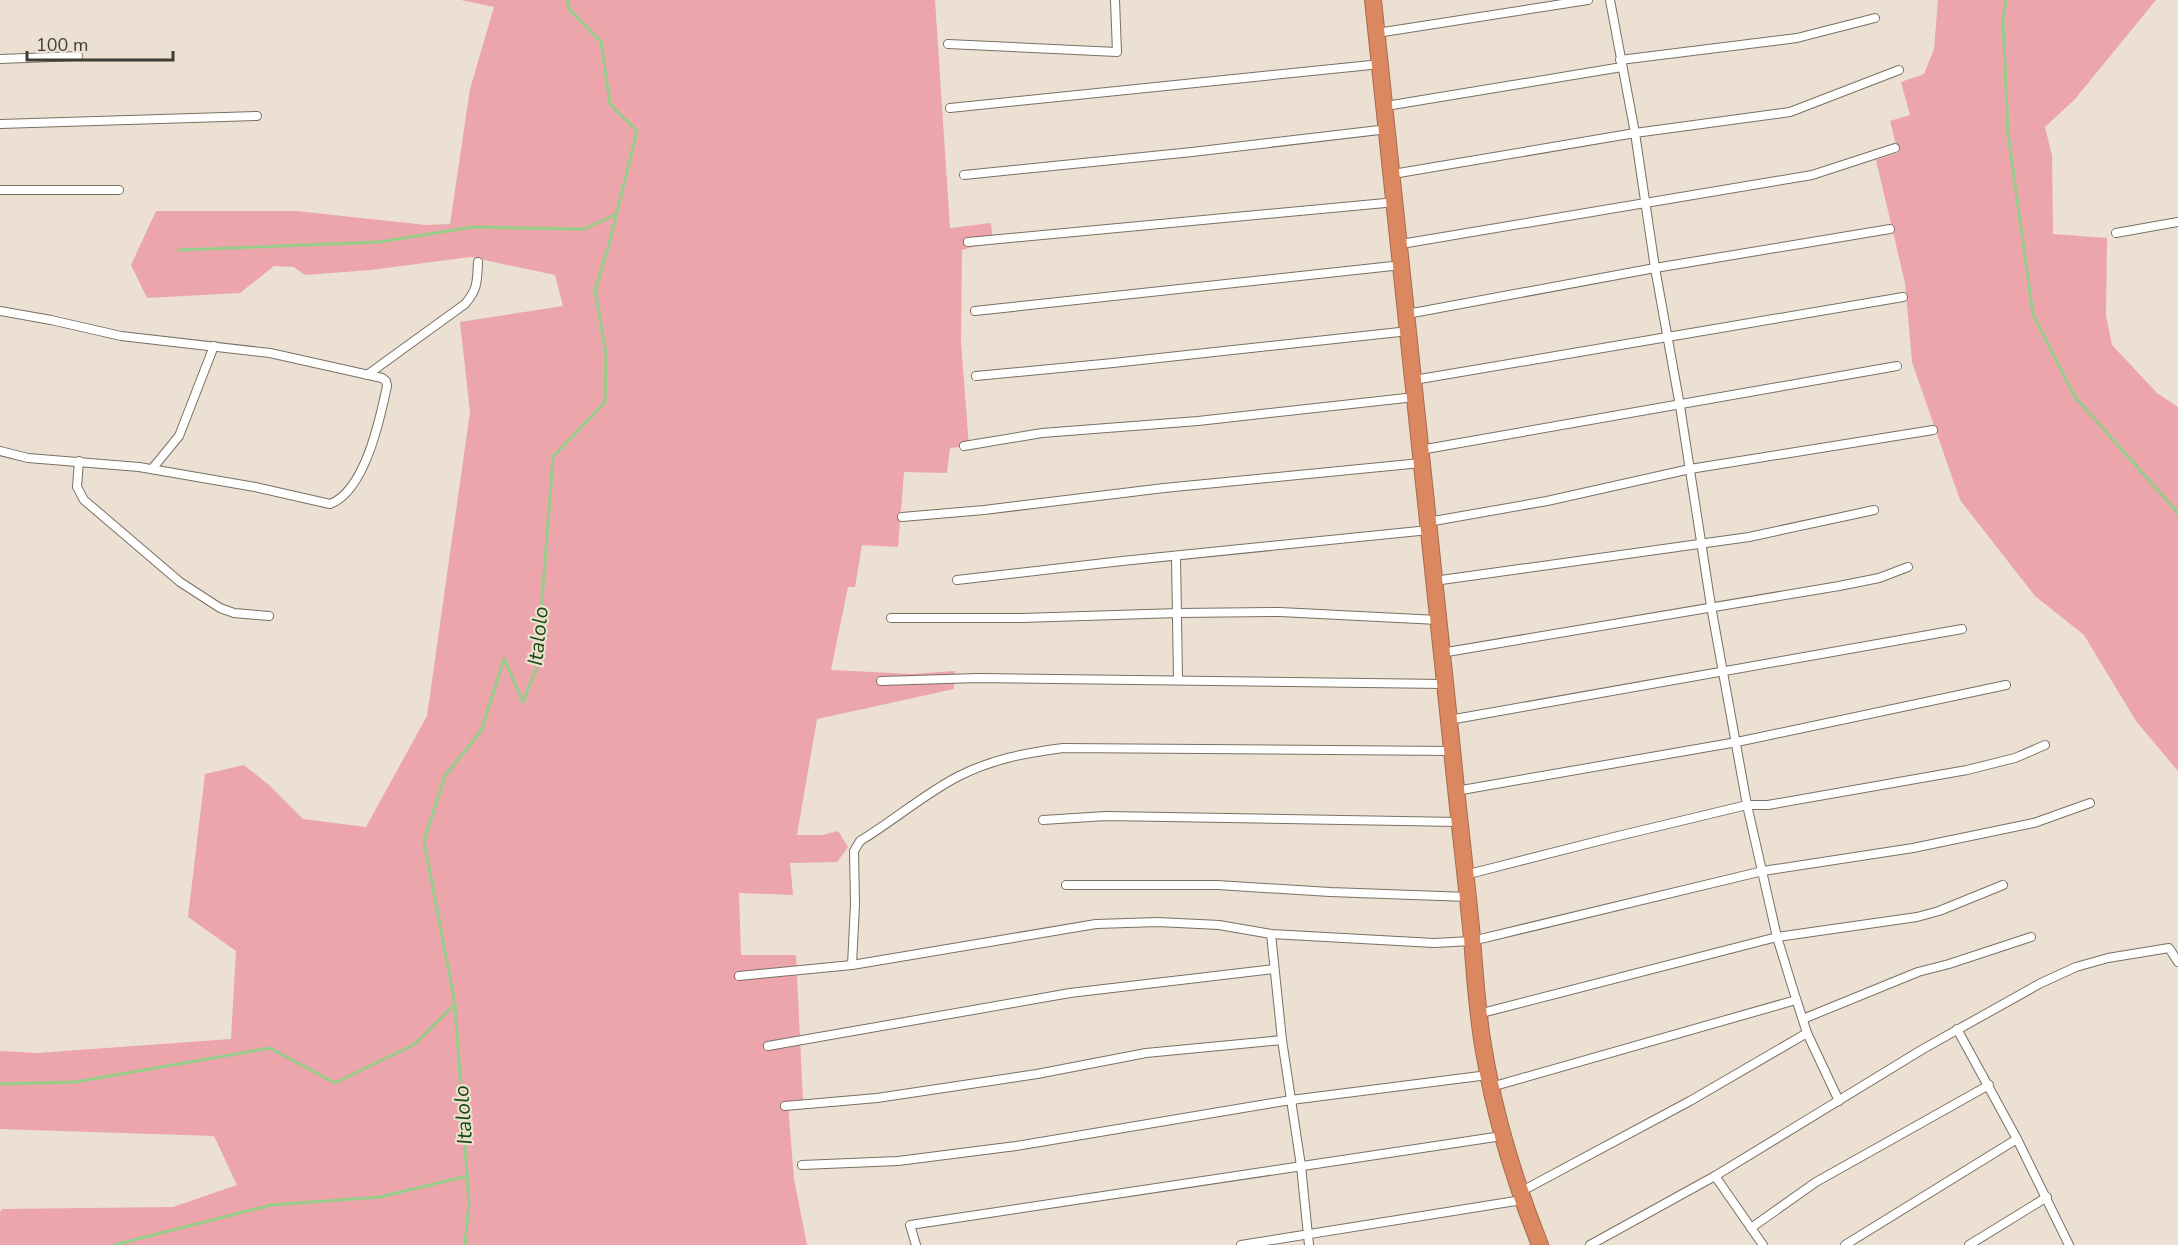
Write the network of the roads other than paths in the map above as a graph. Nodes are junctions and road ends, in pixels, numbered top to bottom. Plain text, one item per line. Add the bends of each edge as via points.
1 (1115, 0) edge
2 (1373, 0) edge
3 (1588, 0) edge
4 (1610, 0) edge
5 (1875, 18) dead end
6 (1377, 33) junction
7 (948, 44) dead end
8 (78, 56) dead end
9 (0, 59) edge
10 (1381, 64) junction
11 (1621, 64) junction
12 (1899, 70) dead end
13 (1386, 106) junction
14 (950, 108) dead end
15 (257, 116) dead end
16 (0, 124) edge
17 (1388, 129) junction
18 (1635, 133) junction
19 (1895, 147) dead end
20 (1393, 174) junction
21 (964, 175) dead end
22 (0, 190) edge
23 (119, 190) dead end
24 (1396, 202) junction
25 (1645, 202) junction
26 (2178, 222) edge
27 (1890, 229) dead end
28 (2116, 233) dead end
29 (968, 242) dead end
30 (1401, 244) junction
31 (478, 262) dead end
32 (1403, 265) junction
33 (1655, 268) junction
34 (1903, 297) dead end
35 (975, 310) dead end
36 (0, 311) edge
37 (1408, 323) junction
38 (1668, 336) junction
39 (214, 346) junction
40 (1897, 366) dead end
41 (367, 375) junction
42 (976, 376) dead end
43 (1414, 380) junction
44 (1415, 397) junction
45 (1680, 406) junction
46 (1933, 430) dead end
47 (964, 446) dead end
48 (0, 451) edge
49 (1421, 457) junction
50 (79, 461) junction
51 (152, 469) junction
52 (1690, 469) junction
53 (1874, 510) dead end
54 (902, 517) dead end
55 (1429, 526) junction
56 (1702, 542) junction
57 (1176, 556) junction
58 (1908, 567) dead end
59 (957, 580) dead end
60 (1433, 581) junction
61 (1711, 606) junction
62 (1178, 613) junction
63 (269, 615) dead end
64 (891, 618) dead end
65 (1438, 620) junction
66 (1962, 629) dead end
67 (1441, 653) junction
68 (1724, 672) junction
69 (1178, 680) junction
70 (881, 681) dead end
71 (1443, 684) junction
72 (2006, 685) dead end
73 (1449, 720) junction
74 (1737, 742) junction
75 (2044, 745) dead end
76 (1452, 751) junction
77 (1456, 790) junction
78 (2090, 803) dead end
79 (1748, 805) junction
80 (1043, 820) dead end
81 (1458, 822) junction
82 (1763, 871) junction
83 (1466, 875) junction
84 (1066, 885) dead end
85 (2003, 885) dead end
86 (1467, 897) junction
87 (1271, 934) junction
88 (1777, 937) junction
89 (2031, 937) dead end
90 (1472, 941) junction
91 (2178, 962) edge
92 (852, 965) junction
93 (1274, 969) junction
94 (739, 976) dead end
95 (1796, 1000) junction
96 (1478, 1014) junction
97 (1803, 1019) junction
98 (1957, 1029) junction
99 (1808, 1033) junction
100 (1282, 1040) junction
101 (768, 1046) dead end
102 (1490, 1081) junction
103 (1989, 1085) junction
104 (1291, 1100) junction
105 (1839, 1101) junction
106 (785, 1106) dead end
107 (1502, 1136) junction
108 (2018, 1139) junction
109 (802, 1165) dead end
110 (1301, 1166) junction
111 (1714, 1176) junction
112 (1521, 1196) junction
113 (2047, 1197) junction
114 (1751, 1228) junction
115 (1309, 1240) edge
116 (916, 1245) edge
117 (1241, 1245) edge
118 (1540, 1245) edge
119 (1590, 1245) edge
120 (1763, 1245) edge
121 (1845, 1245) edge
122 (1969, 1245) edge
123 (2069, 1245) edge

1 - 7 street via 1117,52
2 - 6 highway
3 - 6 street
4 - 11 street
5 - 11 street via 1797,38
6 - 10 highway
8 - 9 street
10 - 13 highway
10 - 14 street
11 - 13 street
11 - 18 street
12 - 18 street via 1790,112
13 - 17 highway
15 - 16 street
17 - 20 highway
17 - 21 street
18 - 20 street
18 - 25 street
19 - 25 street via 1812,175
20 - 24 highway
22 - 23 street
24 - 29 street
24 - 30 highway
25 - 30 street
25 - 33 street
26 - 28 street
27 - 33 street
30 - 32 highway
31 - 41 street via 475,293 465,304
32 - 35 street
32 - 37 highway
33 - 37 street
33 - 38 street
34 - 38 street
36 - 39 street via 121,336
37 - 42 street via 1113,363
37 - 43 highway
38 - 43 street
38 - 45 street
39 - 41 street via 270,353
39 - 51 street via 179,436
40 - 45 street
41 - 51 street via 386,381 382,408 363,465 337,501 323,503
43 - 44 highway
44 - 47 street via 1198,421 1042,433
44 - 49 highway
45 - 49 street
45 - 52 street
46 - 52 street
48 - 50 street via 28,458
49 - 54 street
49 - 55 highway
50 - 51 street
50 - 63 street via 76,488 84,500 180,582 220,608
52 - 55 street
52 - 56 street
53 - 56 street via 1749,537
55 - 57 street
55 - 60 highway
56 - 60 street
56 - 61 street
57 - 59 street
57 - 62 street
58 - 61 street via 1839,586
60 - 65 highway
61 - 67 street
61 - 68 street
62 - 64 street
62 - 65 street via 1280,612
62 - 69 street
65 - 67 highway
66 - 68 street
67 - 71 highway
68 - 73 street
68 - 74 street
69 - 70 street
69 - 71 street
71 - 73 highway
72 - 74 street
73 - 76 highway
74 - 77 street
74 - 79 street
75 - 79 street via 2015,758 1967,770 1768,805
76 - 77 highway
76 - 92 street via 1063,748 1004,758 957,777 860,841 854,851
77 - 81 highway
78 - 82 street via 2012,828
79 - 82 street
79 - 83 street
80 - 81 street via 1106,816
81 - 83 highway
82 - 88 street
82 - 90 street
83 - 86 highway
84 - 86 street via 1216,885
85 - 88 street via 1917,917
86 - 90 highway
87 - 90 street via 1434,943
87 - 92 street via 1219,925 1096,924
87 - 93 street
88 - 95 street
88 - 96 street
89 - 97 street via 1918,972
90 - 96 highway
91 - 98 street via 2169,948 2129,953 2076,967
92 - 94 street
93 - 100 street
93 - 101 street via 1070,993
95 - 97 street
95 - 102 street
96 - 102 highway
97 - 99 street
98 - 103 street
98 - 105 street
99 - 105 street
99 - 112 street
100 - 104 street
100 - 106 street via 1146,1053 889,1096
102 - 104 street
102 - 107 highway
103 - 108 street
103 - 114 street via 1816,1182
104 - 109 street via 992,1149 898,1161
104 - 110 street
105 - 111 street
107 - 110 street
107 - 112 highway
108 - 113 street
108 - 121 street
110 - 115 street
110 - 116 street via 910,1225
111 - 114 street
111 - 119 street
112 - 115 street
112 - 118 highway
113 - 122 street
113 - 123 street
114 - 120 street
115 - 117 street

